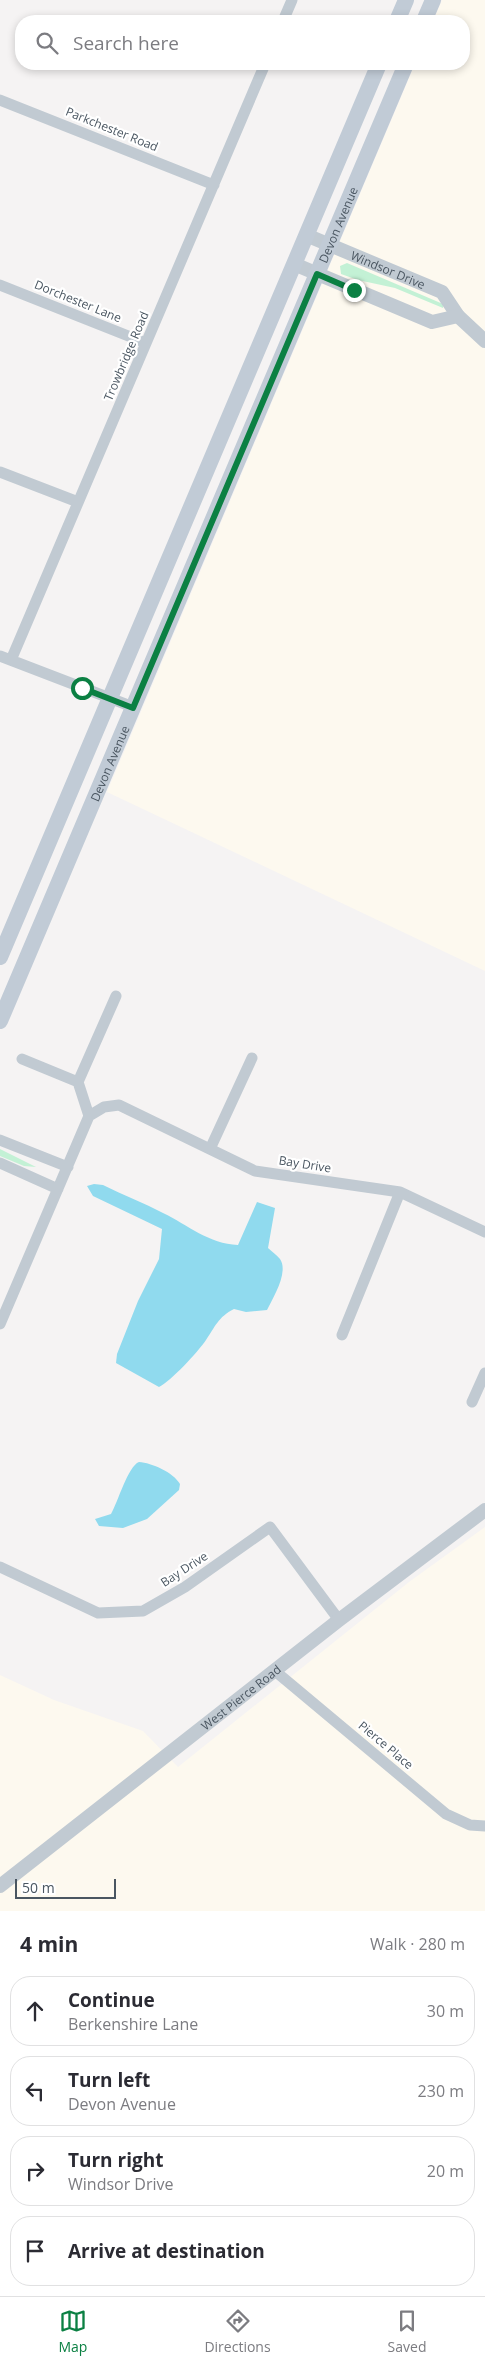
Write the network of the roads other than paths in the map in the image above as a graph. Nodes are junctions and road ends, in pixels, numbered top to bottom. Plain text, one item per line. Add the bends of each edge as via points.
1 (292, 0) edge
2 (406, 0) edge
3 (433, 0) edge
4 (286, 15) edge
5 (400, 15) edge
6 (427, 15) edge
7 (262, 70) edge
8 (376, 70) edge
9 (403, 70) edge
10 (0, 100) edge
11 (214, 185) junction
12 (306, 235) junction
13 (329, 245) junction
14 (294, 264) junction
15 (317, 274) junction
16 (0, 285) edge
17 (458, 316) junction
18 (485, 341) edge
19 (146, 343) junction
20 (0, 472) edge
21 (78, 502) junction
22 (6, 658) edge
23 (110, 698) junction
24 (133, 708) junction
25 (0, 957) edge
26 (116, 996) dead end
27 (0, 1021) edge
28 (252, 1058) dead end
29 (22, 1059) dead end
30 (78, 1082) junction
31 (90, 1116) junction
32 (0, 1140) edge
33 (210, 1149) junction
34 (0, 1163) edge
35 (68, 1167) junction
36 (58, 1189) junction
37 (400, 1192) junction
38 (485, 1232) edge
39 (0, 1324) edge
40 (342, 1335) dead end
41 (485, 1373) edge
42 (472, 1402) dead end
43 (485, 1510) edge
44 (0, 1567) edge
45 (339, 1620) junction
46 (275, 1671) junction
47 (485, 1826) edge
48 (0, 1886) edge

1 - 4 street
2 - 5 main road
3 - 6 main road
7 - 11 street, Trowbridge Road
8 - 12 main road, Devon Avenue
9 - 13 main road, Devon Avenue
10 - 11 street, Parkchester Road
11 - 19 street, Trowbridge Road
12 - 13 street, Windsor Drive
12 - 14 main road, Devon Avenue
13 - 15 main road, Devon Avenue
13 - 17 street, Windsor Drive via 442,292
14 - 15 street
14 - 23 main road, Devon Avenue
15 - 17 street via 432,322
15 - 24 main road, Devon Avenue
16 - 19 street, Dorchester Lane
17 - 18 street, Windsor Drive
19 - 21 street, Trowbridge Road
20 - 21 street
21 - 22 street, Trowbridge Road
22 - 23 street
23 - 24 street
23 - 25 main road, Devon Avenue
24 - 27 main road, Devon Avenue
26 - 30 street
28 - 33 street
29 - 30 street
30 - 31 street
31 - 33 street, Bay Drive via 104,1107 119,1106
31 - 35 street
32 - 35 street
33 - 37 street, Bay Drive via 255,1171
34 - 36 street
35 - 36 street
36 - 39 street
37 - 38 street, Bay Drive
37 - 40 street
41 - 42 street
43 - 45 street, West Pierce Road
44 - 45 street, Bay Drive via 98,1613 143,1611 185,1587 270,1527
45 - 46 street, West Pierce Road
46 - 47 street, Pierce Place via 446,1814 470,1825
46 - 48 street, West Pierce Road

